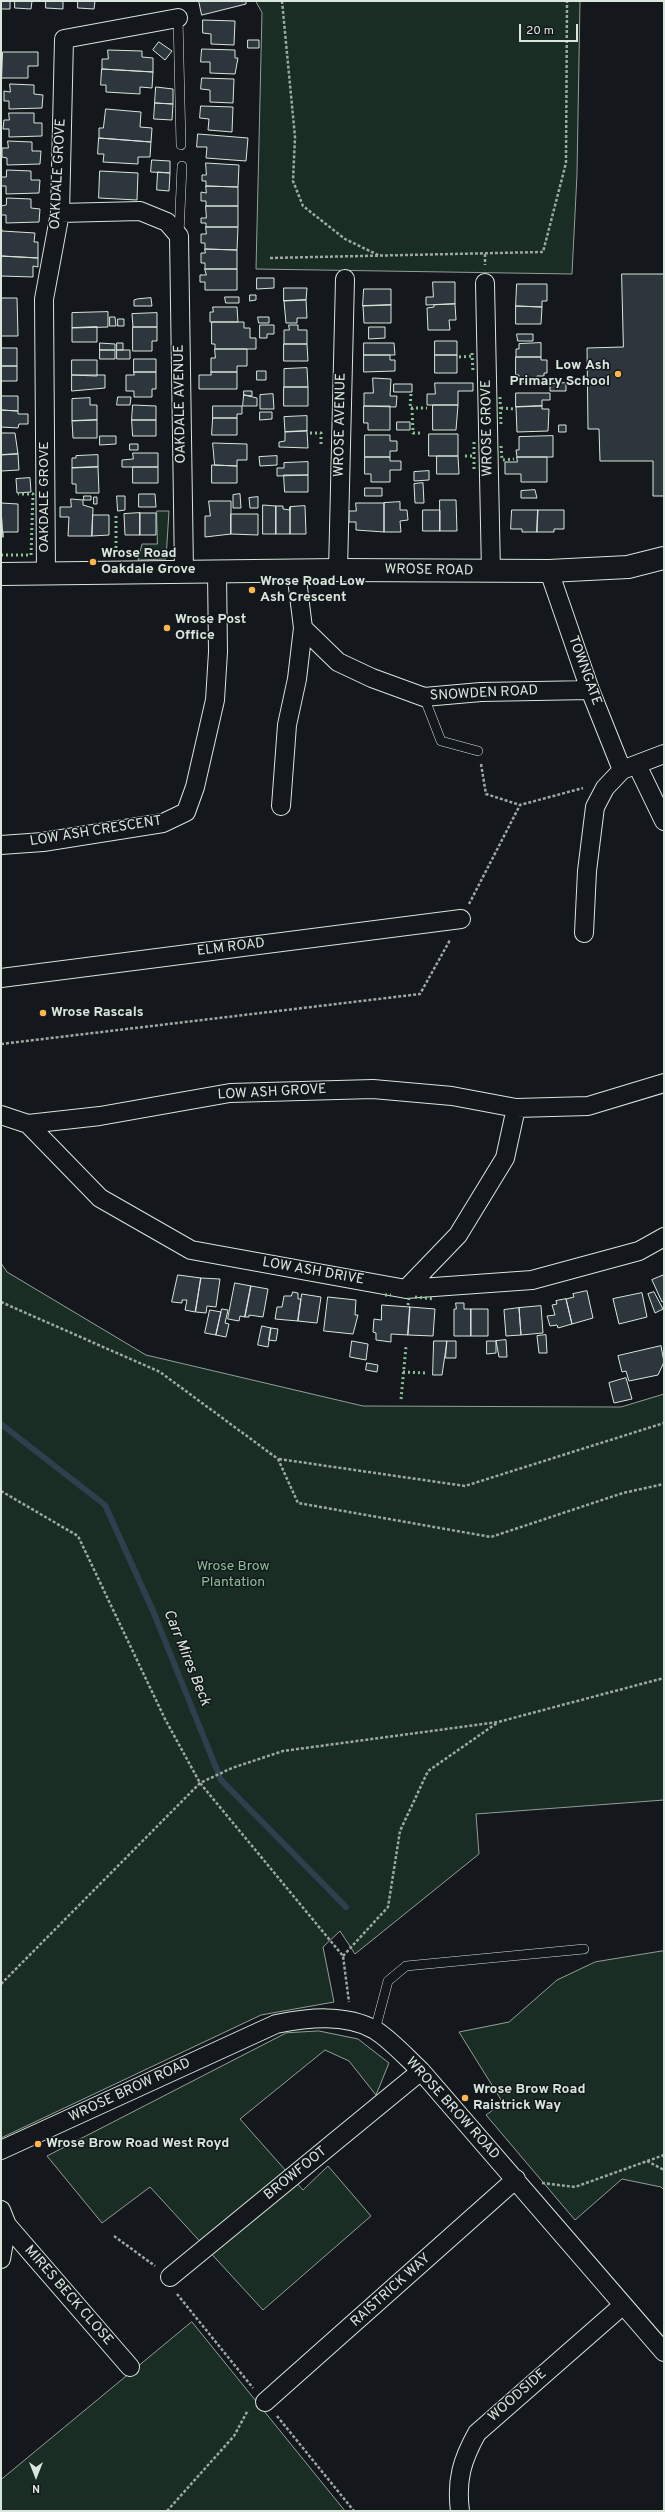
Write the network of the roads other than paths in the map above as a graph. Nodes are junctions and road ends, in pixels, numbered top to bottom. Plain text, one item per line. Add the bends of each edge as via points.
1 (178, 18) joint
2 (181, 145) dead end
3 (182, 166) dead end
4 (60, 213) junction
5 (179, 236) junction
6 (345, 279) dead end
7 (485, 283) dead end
8 (664, 558) edge
9 (338, 570) junction
10 (549, 570) junction
11 (296, 571) junction
12 (184, 572) junction
13 (217, 572) junction
14 (491, 572) junction
15 (1, 574) edge
16 (46, 574) junction
17 (302, 628) junction
18 (590, 690) junction
19 (424, 697) junction
20 (478, 751) road end
21 (664, 754) edge
22 (630, 767) junction
23 (281, 806) dead end
24 (664, 821) edge
25 (1, 844) edge
26 (462, 919) dead end
27 (584, 933) dead end
28 (1, 978) edge
29 (664, 1083) edge
30 (516, 1108) junction
31 (1, 1115) edge
32 (28, 1124) junction
33 (664, 1237) edge
34 (406, 1289) junction
35 (584, 1949) dead end
36 (375, 2030) junction
37 (421, 2071) junction
38 (1, 2150) edge
39 (516, 2179) junction
40 (4, 2217) edge
41 (1, 2259) edge
42 (170, 2277) road end
43 (622, 2306) junction
44 (664, 2352) edge
45 (130, 2367) dead end
46 (262, 2399) road end
47 (460, 2511) edge

1 - 2 lane, OAKDALE GROVE
1 - 4 street, OAKDALE GROVE via 64,39
3 - 5 lane, OAKDALE AVENUE
4 - 5 street via 140,211 167,222
4 - 16 street, OAKDALE GROVE via 44,299
5 - 12 street, OAKDALE AVENUE
6 - 9 street, WROSE AVENUE
7 - 14 street, WROSE GROVE
8 - 10 street, WROSE ROAD via 628,567
9 - 11 street, WROSE ROAD
9 - 14 street, WROSE ROAD
10 - 14 street, WROSE ROAD
10 - 18 street, TOWNGATE
11 - 13 street, WROSE ROAD
11 - 17 street
12 - 13 street, WROSE ROAD
12 - 16 street, WROSE ROAD
13 - 25 street, LOW ASH CRESCENT via 218,652 215,700 186,812 163,823 44,842
15 - 16 street, WROSE ROAD
17 - 19 street, SNOWDEN ROAD via 338,662 372,678
17 - 23 street via 297,679 287,725
18 - 19 street, SNOWDEN ROAD via 482,692
18 - 22 street, TOWNGATE
19 - 20 lane via 441,741
21 - 22 street
22 - 24 street
22 - 27 street via 605,788 596,806 587,871
26 - 28 street, ELM ROAD
29 - 30 street, LOW ASH GROVE via 588,1106
30 - 32 street, LOW ASH GROVE via 452,1096 373,1089 230,1093 100,1116
30 - 34 street via 504,1158 458,1234
31 - 32 street, LOW ASH DRIVE
32 - 34 street, LOW ASH DRIVE via 100,1198 191,1250
33 - 34 street, LOW ASH DRIVE via 639,1251 532,1280
35 - 36 lane via 406,1966 388,1980
36 - 37 street, WROSE BROW ROAD
36 - 38 street, WROSE BROW ROAD via 352,2022 313,2017 276,2024
37 - 39 street, WROSE BROW ROAD
37 - 42 street, BROWFOOT
39 - 43 street, WROSE BROW ROAD
39 - 46 street, RAISTRICK WAY
40 - 41 street, MIRES BECK CLOSE
40 - 45 street, MIRES BECK CLOSE
43 - 44 street, WROSE BROW ROAD
43 - 47 street, WOODSIDE via 477,2433 464,2455 457,2490

